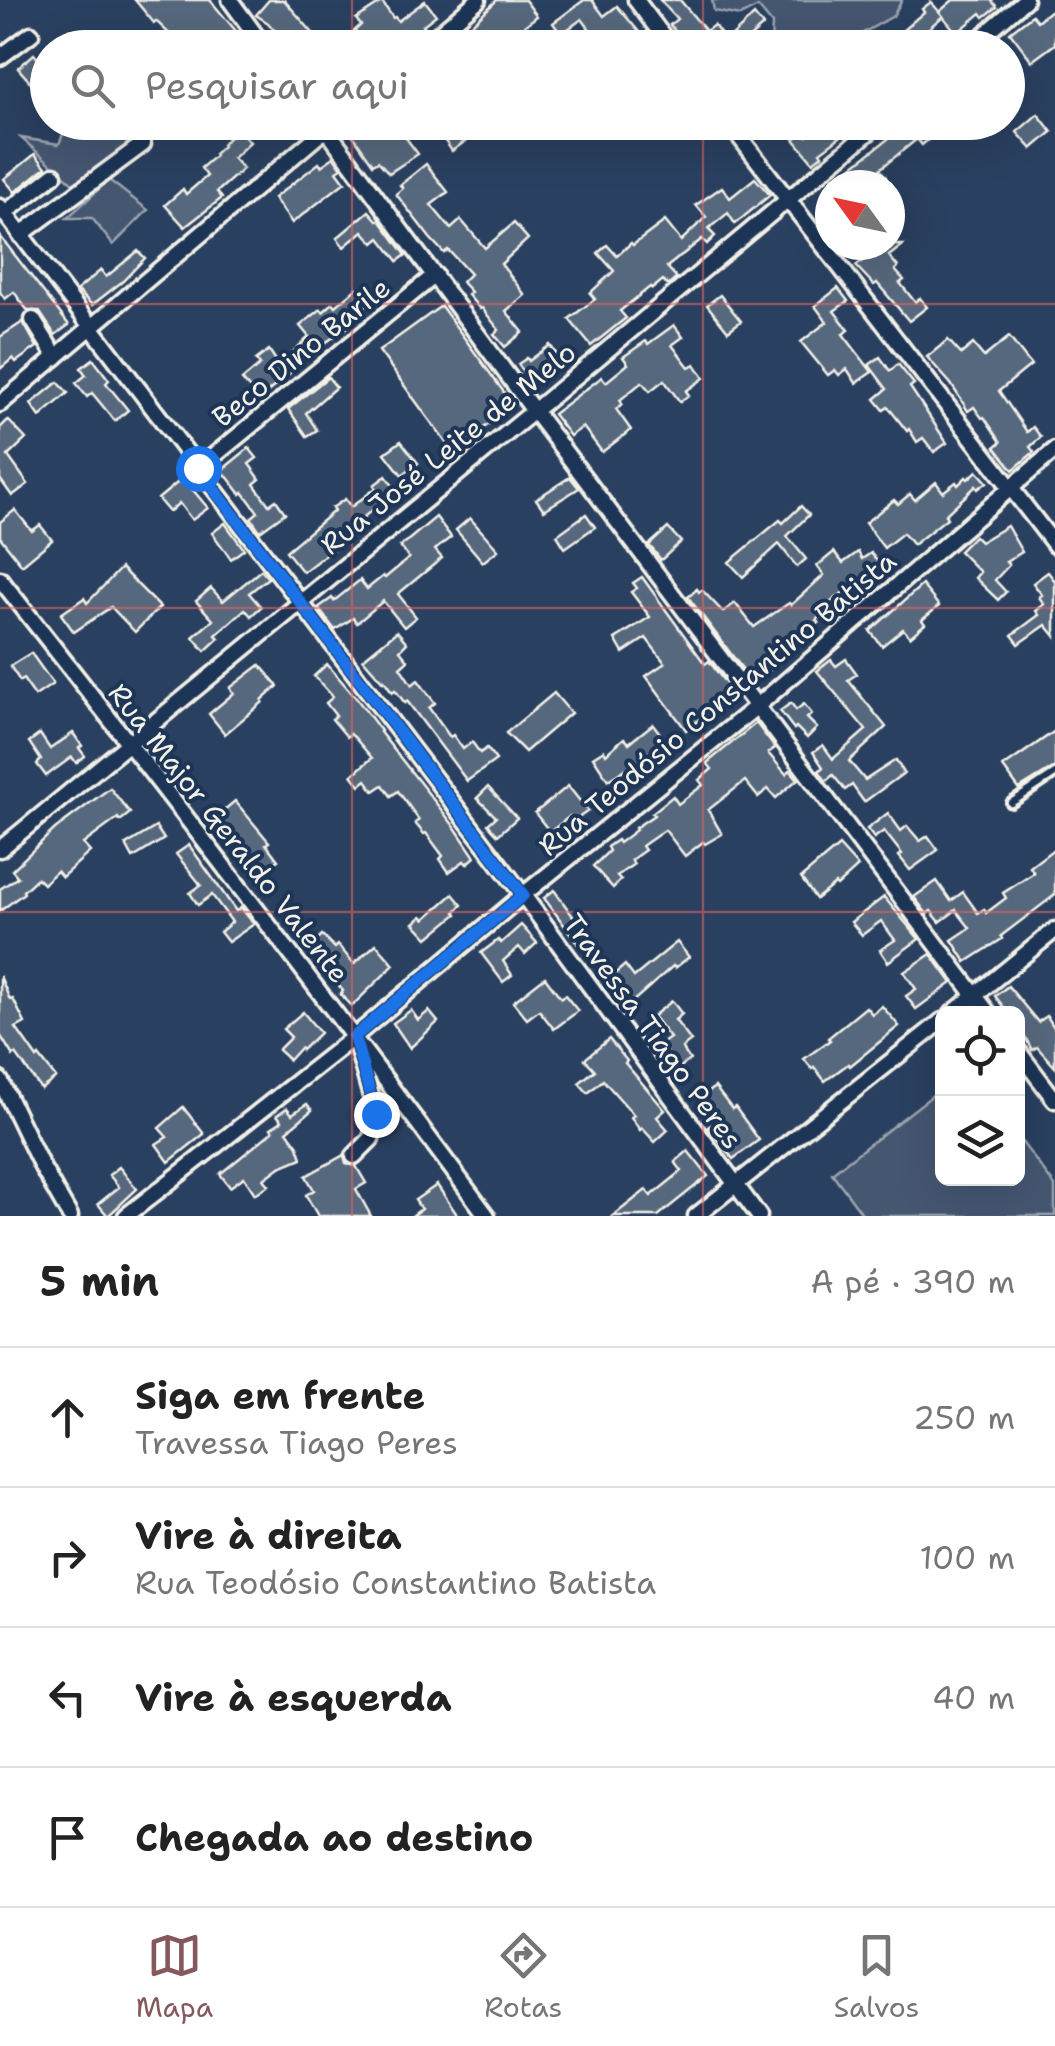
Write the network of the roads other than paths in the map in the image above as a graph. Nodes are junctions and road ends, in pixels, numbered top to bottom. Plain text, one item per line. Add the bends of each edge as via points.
1 (230, 0) edge
2 (478, 0) edge
3 (636, 0) edge
4 (1025, 0) edge
5 (252, 30) edge
6 (443, 30) edge
7 (658, 30) edge
8 (990, 30) edge
9 (30, 35) edge
10 (0, 57) edge
11 (310, 140) edge
12 (338, 140) edge
13 (742, 140) edge
14 (859, 140) edge
15 (143, 144) dead end
16 (54, 175) dead end
17 (788, 202) junction
18 (2, 210) edge
19 (20, 234) junction
20 (435, 276) junction
21 (33, 320) dead end
22 (90, 329) junction
23 (56, 357) junction
24 (0, 404) edge
25 (534, 410) junction
26 (1055, 450) edge
27 (198, 468) junction
28 (1012, 489) junction
29 (1055, 545) edge
30 (0, 579) edge
31 (300, 603) junction
32 (756, 707) junction
33 (130, 744) junction
34 (1055, 774) edge
35 (1010, 802) dead end
36 (0, 849) edge
37 (523, 895) junction
38 (1055, 930) edge
39 (975, 996) junction
40 (962, 1006) edge
41 (982, 1006) edge
42 (935, 1027) edge
43 (354, 1037) junction
44 (1025, 1060) edge
45 (0, 1080) edge
46 (1055, 1100) edge
47 (354, 1156) dead end
48 (735, 1186) junction
49 (70, 1216) edge
50 (126, 1216) edge
51 (488, 1216) edge
52 (696, 1216) edge
53 (758, 1216) edge

1 - 5 street
2 - 6 street
3 - 7 street
4 - 8 street
9 - 10 street
11 - 22 street
12 - 20 street
13 - 17 street
14 - 17 street, Rua José Leite de Melo
15 - 19 street
16 - 18 street
17 - 25 street, Rua José Leite de Melo
17 - 28 street
18 - 19 street, Travessa Tiago Peres
19 - 22 street, Travessa Tiago Peres
20 - 25 street
20 - 27 street, Beco Dino Barile
21 - 23 street
22 - 23 street
22 - 27 street, Travessa Tiago Peres
23 - 24 street
25 - 31 street, Rua José Leite de Melo
25 - 32 street
26 - 28 street, Rua Teodósio Constantino Batista
27 - 31 street, Travessa Tiago Peres
28 - 29 street
28 - 32 street, Rua Teodósio Constantino Batista
30 - 33 street, Rua Major Geraldo Valente
31 - 33 street, Rua José Leite de Melo
31 - 37 street, Travessa Tiago Peres
32 - 37 street, Rua Teodósio Constantino Batista
32 - 39 street
33 - 36 street, Rua José Leite de Melo
33 - 43 street, Rua Major Geraldo Valente
34 - 35 lane
37 - 43 street, Rua Teodósio Constantino Batista
37 - 48 street, Travessa Tiago Peres
38 - 39 street
39 - 40 street
39 - 41 street
42 - 48 street
43 - 47 street via 376,1114 371,1139
43 - 50 street, Rua Teodósio Constantino Batista
43 - 51 street, Rua Major Geraldo Valente
44 - 46 street
45 - 49 street
48 - 52 street
48 - 53 street, Travessa Tiago Peres

